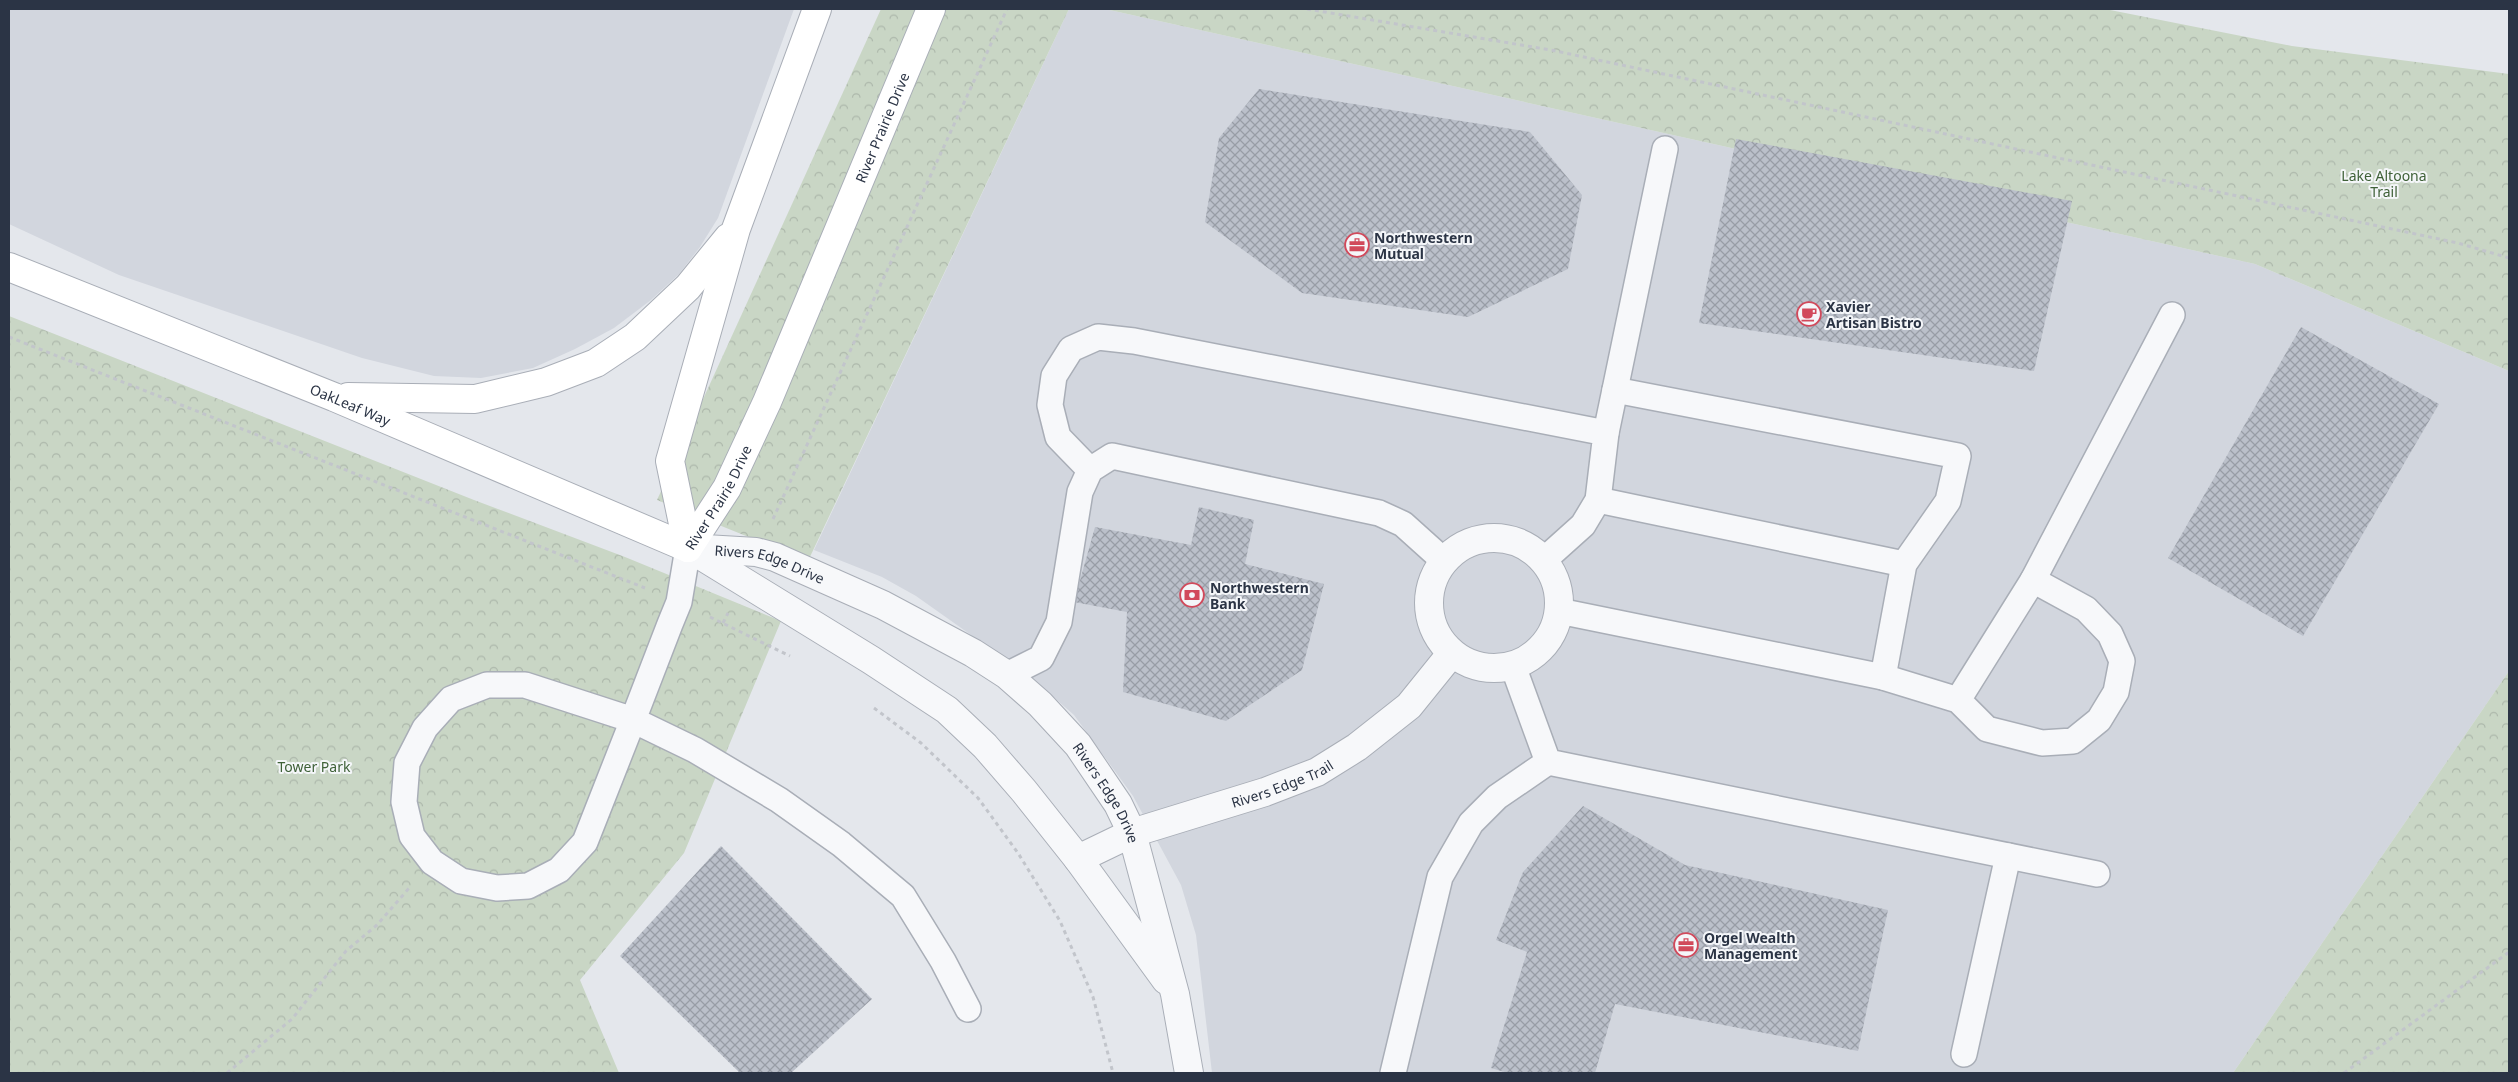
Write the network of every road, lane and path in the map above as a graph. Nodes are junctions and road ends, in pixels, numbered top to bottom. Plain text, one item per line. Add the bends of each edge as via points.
1 (817, 9) edge
2 (931, 9) edge
3 (1006, 9) edge
4 (1307, 9) edge
5 (1665, 149) dead end
6 (736, 229) junction
7 (2509, 258) edge
8 (9, 267) edge
9 (2172, 315) dead end
10 (9, 337) edge
11 (1615, 390) junction
12 (334, 397) junction
13 (1606, 433) junction
14 (1090, 470) junction
15 (1598, 500) junction
16 (688, 548) junction
17 (756, 552) junction
18 (1444, 560) junction
19 (1544, 560) junction
20 (1904, 564) junction
21 (2033, 580) junction
22 (742, 581) junction
23 (679, 602) junction
24 (1559, 611) junction
25 (723, 623) junction
26 (1451, 654) junction
27 (798, 660) dead end
28 (1513, 666) junction
29 (1007, 675) junction
30 (1883, 677) junction
31 (1958, 700) junction
32 (868, 704) dead end
33 (633, 720) junction
34 (1548, 762) junction
35 (1132, 833) junction
36 (2008, 856) junction
37 (1078, 859) junction
38 (432, 862) junction
39 (2097, 874) dead end
40 (2509, 952) edge
41 (1175, 994) junction
42 (968, 1008) dead end
43 (1964, 1054) dead end
44 (227, 1073) edge
45 (1113, 1073) edge
46 (1189, 1073) edge
47 (1393, 1073) edge
48 (2344, 1073) edge

1 - 6 street, River Prairie Drive
2 - 16 street, River Prairie Drive via 767,402 726,488
3 - 17 path
4 - 7 path via 1551,50 2458,243
5 - 11 lane
6 - 12 street via 688,287 635,337 596,363 546,382 475,399
6 - 16 street, River Prairie Drive via 670,461
8 - 12 street, OakLeaf Way
9 - 21 lane
10 - 23 path
11 - 13 lane
11 - 20 lane via 1958,456 1948,501
12 - 16 street, OakLeaf Way
13 - 14 lane via 1098,336 1071,349 1054,376 1050,405 1058,437
13 - 15 lane
14 - 18 lane via 1112,456 1379,513 1402,524
14 - 29 lane via 1080,492 1059,622 1041,658
15 - 19 lane via 1583,525
15 - 20 lane
16 - 17 street, Rivers Edge Drive
16 - 22 street, Rivers Edge Drive
16 - 23 lane
17 - 29 street, Rivers Edge Drive via 775,557 883,605
18 - 19 street via 1458,548 1495,537 1517,542
18 - 26 street via 1430,587 1428,609 1434,630
19 - 24 street via 1558,590
20 - 30 lane
21 - 31 lane
21 - 31 lane via 2086,609 2110,634 2122,661 2116,692 2099,720 2073,741 2042,743 1987,729
22 - 25 path
22 - 37 street, Rivers Edge Drive via 947,710 985,746
23 - 25 path
23 - 33 lane
24 - 28 street via 1553,632 1543,647
24 - 30 lane
25 - 27 path
26 - 28 street via 1479,668
26 - 35 street, Rivers Edge Trail via 1409,706 1317,772 1265,792
28 - 34 lane
29 - 35 street, Rivers Edge Drive via 1040,704 1078,745 1118,804
30 - 31 lane
32 - 45 path via 921,743 978,798 1018,853 1060,921 1093,996
33 - 38 lane via 585,842 559,870 528,886 497,888 461,881
33 - 38 lane via 525,685 487,685 451,699 424,728 407,763 404,802 412,836
33 - 42 lane via 695,750 780,800 841,844 903,896
34 - 36 lane
34 - 47 lane via 1497,797 1471,822 1440,877
35 - 37 street, Rivers Edge Trail
35 - 41 street, Rivers Edge Drive
36 - 39 lane
36 - 43 lane
37 - 41 street, Rivers Edge Drive
38 - 44 path via 377,925 346,951 292,1019
40 - 48 path
41 - 46 street, Rivers Edge Drive

